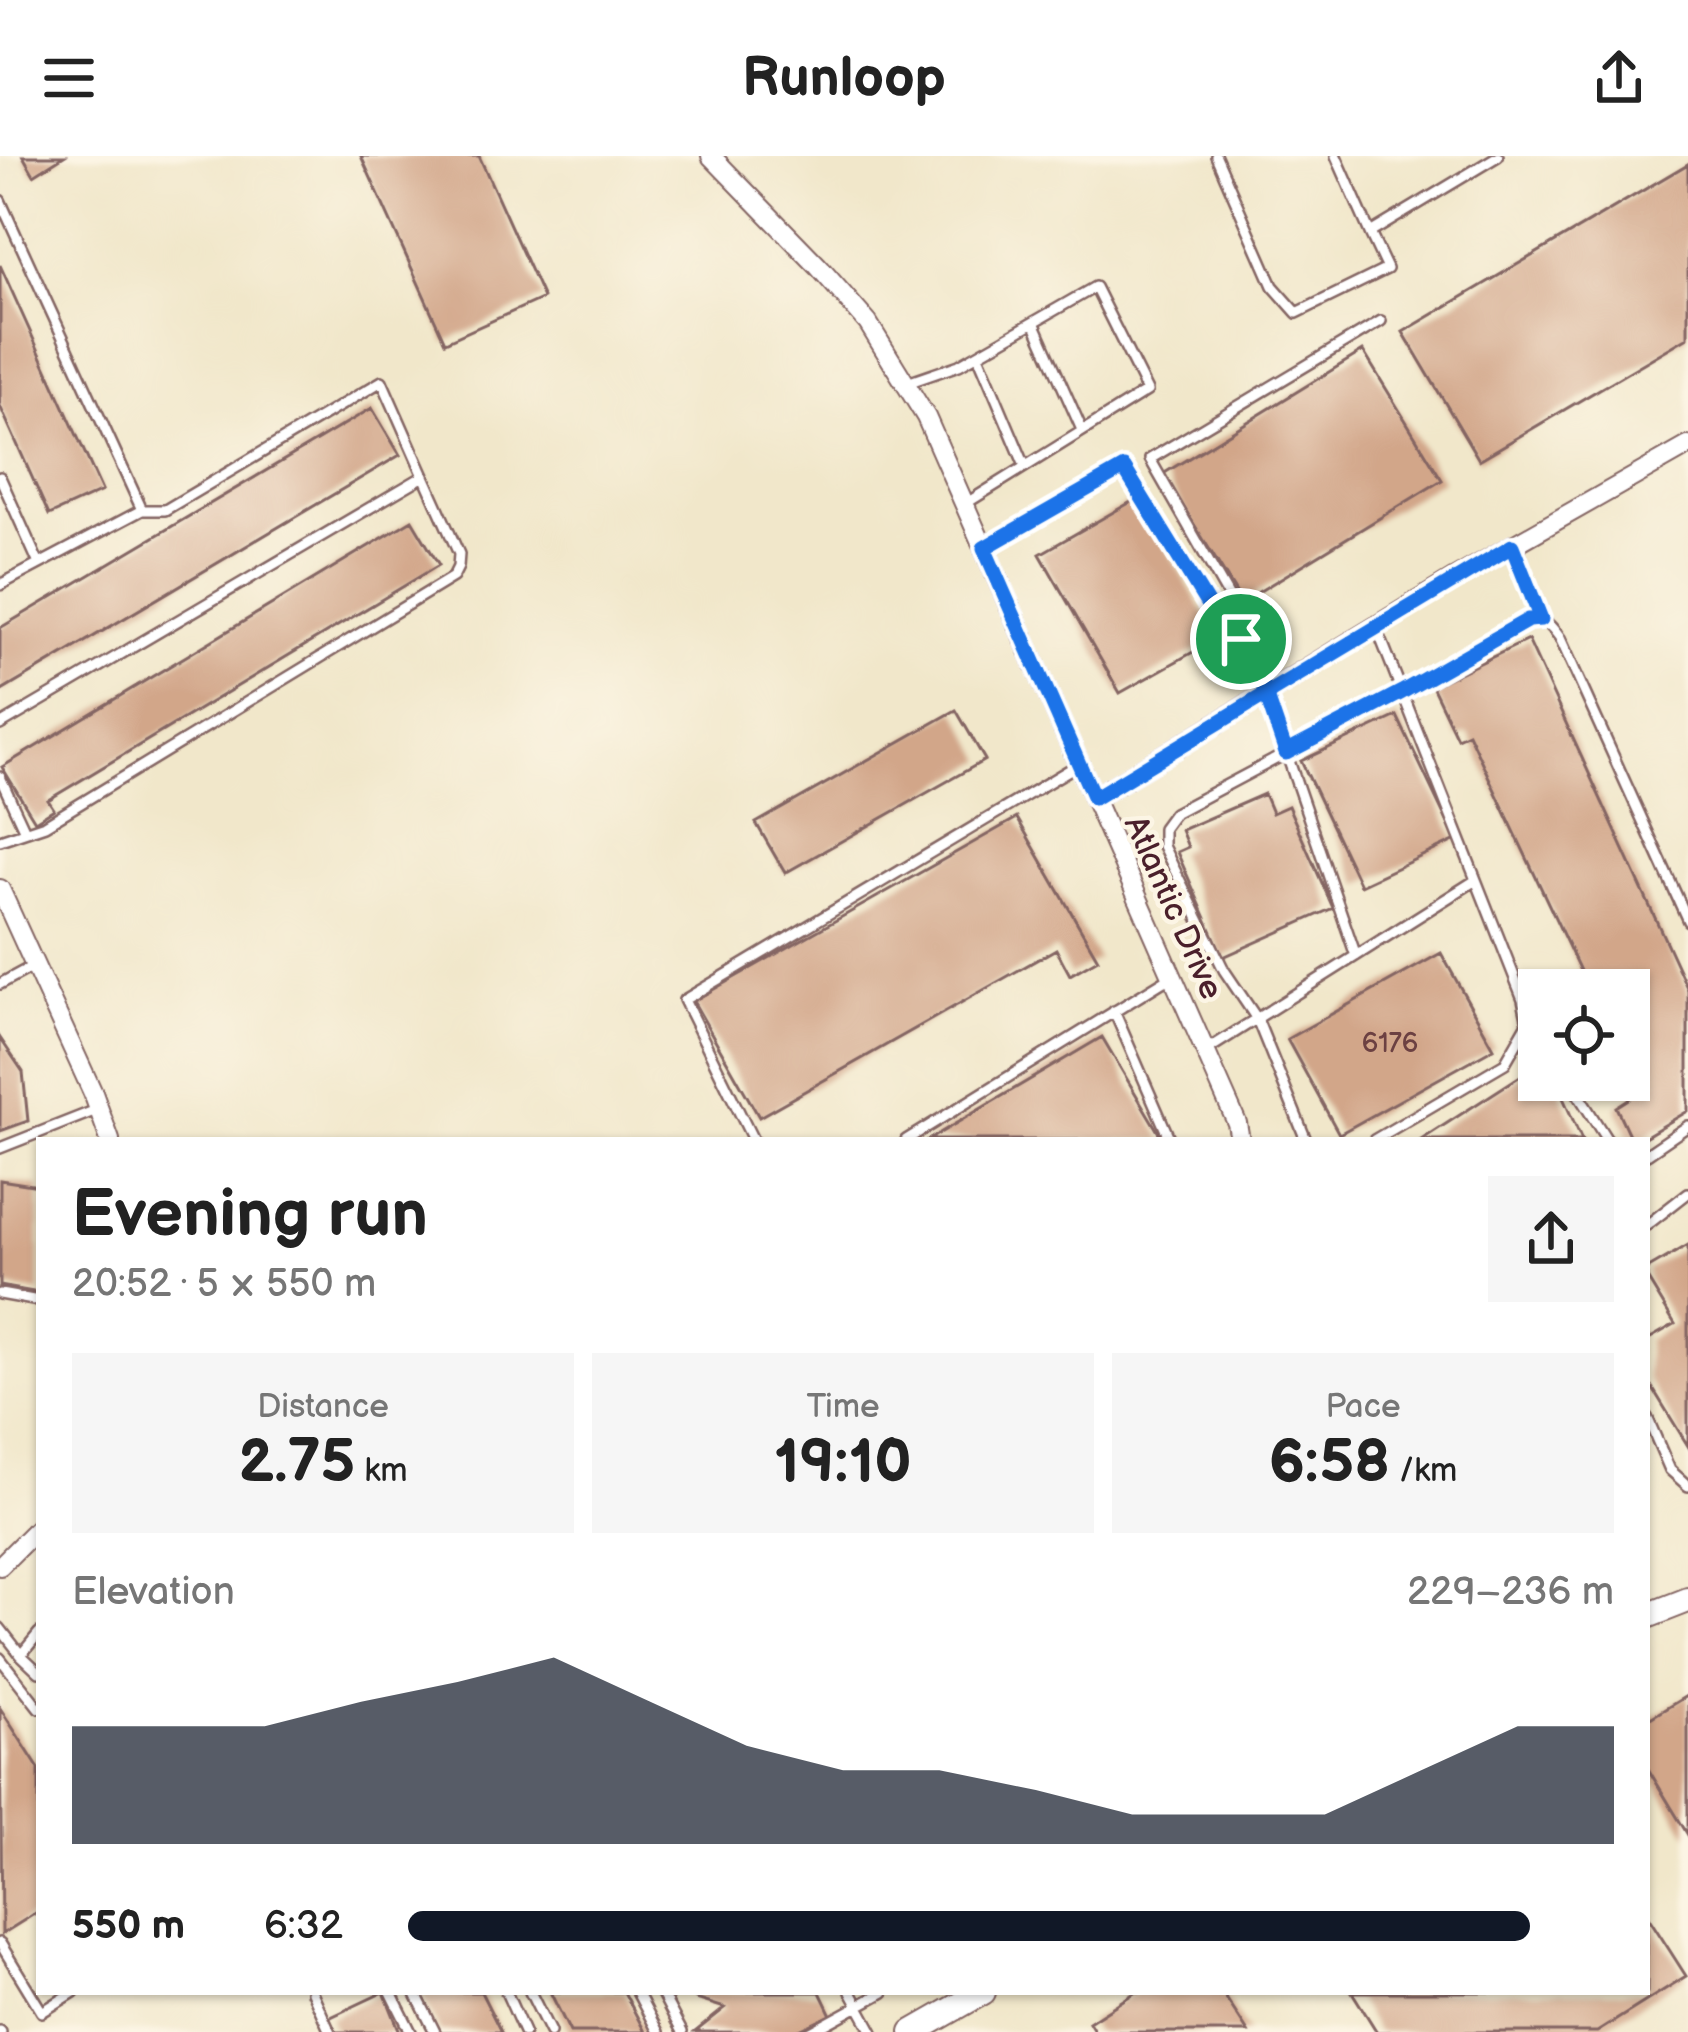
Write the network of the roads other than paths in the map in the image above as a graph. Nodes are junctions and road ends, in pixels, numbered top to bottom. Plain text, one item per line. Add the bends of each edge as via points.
1 (711, 156) edge
2 (1216, 156) edge
3 (1336, 156) edge
4 (1498, 156) edge
5 (0, 200) edge
6 (1370, 233) junction
7 (1381, 321) dead end
8 (1034, 322) junction
9 (978, 355) junction
10 (908, 383) junction
11 (1082, 430) junction
12 (1688, 446) edge
13 (1024, 466) junction
14 (424, 476) junction
15 (0, 477) edge
16 (965, 504) junction
17 (142, 510) junction
18 (1512, 546) junction
19 (984, 548) junction
20 (39, 564) junction
21 (0, 584) edge
22 (1541, 619) junction
23 (1376, 626) junction
24 (1241, 639) junction
25 (1402, 692) junction
26 (1266, 694) junction
27 (0, 724) edge
28 (1286, 753) junction
29 (1079, 764) junction
30 (0, 777) edge
31 (1094, 798) junction
32 (26, 831) junction
33 (0, 840) edge
34 (1476, 880) junction
35 (0, 889) edge
36 (1688, 921) edge
37 (1356, 956) junction
38 (35, 965) junction
39 (1173, 976) junction
40 (0, 984) edge
41 (1518, 991) edge
42 (1114, 1011) junction
43 (1256, 1018) junction
44 (1518, 1044) edge
45 (1205, 1051) junction
46 (1582, 1101) edge
47 (99, 1109) junction
48 (1688, 1126) edge
49 (109, 1137) edge
50 (752, 1137) edge
51 (911, 1137) edge
52 (1169, 1137) edge
53 (1239, 1137) edge
54 (1305, 1137) edge
55 (1379, 1137) edge
56 (1605, 1137) edge
57 (0, 1148) edge
58 (1650, 1152) edge
59 (1688, 1193) edge
60 (1650, 1223) edge
61 (0, 1294) edge
62 (36, 1300) edge
63 (1650, 1424) edge
64 (1688, 1486) edge
65 (36, 1530) edge
66 (0, 1565) edge
67 (1688, 1600) edge
68 (1650, 1615) edge
69 (0, 1628) edge
70 (36, 1637) edge
71 (21, 1655) junction
72 (0, 1658) edge
73 (36, 1669) edge
74 (36, 1704) edge
75 (0, 1943) edge
76 (69, 1995) edge
77 (313, 1995) edge
78 (392, 1995) edge
79 (417, 1995) edge
80 (507, 1995) edge
81 (532, 1995) edge
82 (639, 1995) edge
83 (663, 1995) edge
84 (853, 1995) edge
85 (876, 1995) edge
86 (970, 1995) edge
87 (859, 2006) junction
88 (330, 2032) edge
89 (411, 2032) edge
90 (435, 2032) edge
91 (524, 2032) edge
92 (550, 2032) edge
93 (658, 2032) edge
94 (682, 2032) edge
95 (812, 2032) edge
96 (873, 2032) edge
97 (913, 2032) edge

1 - 10 street, Atlantic Drive via 868,322
2 - 6 lane via 1273,286 1298,313 1387,269
3 - 6 lane
4 - 6 lane
5 - 17 lane
7 - 24 lane via 1150,459 1242,620
8 - 9 lane
8 - 11 lane
8 - 11 lane via 1095,287 1147,391
9 - 10 lane
9 - 13 lane
10 - 16 street, Atlantic Drive
11 - 13 lane
12 - 18 street
13 - 16 lane
14 - 17 lane via 382,381 165,510
14 - 27 lane
14 - 32 lane via 459,554 452,577
15 - 20 lane
16 - 19 street, Atlantic Drive
17 - 20 lane
18 - 22 lane
18 - 23 street
19 - 24 lane via 1124,468 1222,628
19 - 29 street, Atlantic Drive
20 - 21 lane
22 - 25 lane
22 - 36 lane via 1560,638
23 - 25 lane
23 - 26 street
24 - 26 lane
25 - 28 lane
25 - 34 lane
26 - 28 lane
26 - 31 street
28 - 37 lane
28 - 43 lane via 1174,813 1163,828 1163,846
29 - 31 street, Atlantic Drive
29 - 50 lane via 683,1000
30 - 32 lane
31 - 39 street, Atlantic Drive
32 - 33 lane
34 - 37 lane
34 - 41 lane
35 - 38 street
37 - 43 lane
38 - 40 lane
38 - 47 street
39 - 42 lane
39 - 45 street, Atlantic Drive
42 - 51 lane
42 - 52 lane
43 - 45 lane
43 - 54 lane
44 - 55 lane via 1505,1063
45 - 53 street, Atlantic Drive
46 - 56 lane
47 - 49 street
47 - 57 lane
48 - 58 lane
59 - 60 lane
61 - 62 lane
63 - 64 lane via 1670,1470
65 - 66 street
67 - 68 street
69 - 71 lane
70 - 71 lane
71 - 73 lane
72 - 74 lane
75 - 76 lane via 42,2012
77 - 88 lane
78 - 89 lane
79 - 90 lane
80 - 91 lane
81 - 92 lane
82 - 93 lane
83 - 94 lane
84 - 87 lane
85 - 87 lane
86 - 97 street
87 - 95 lane
87 - 96 lane

